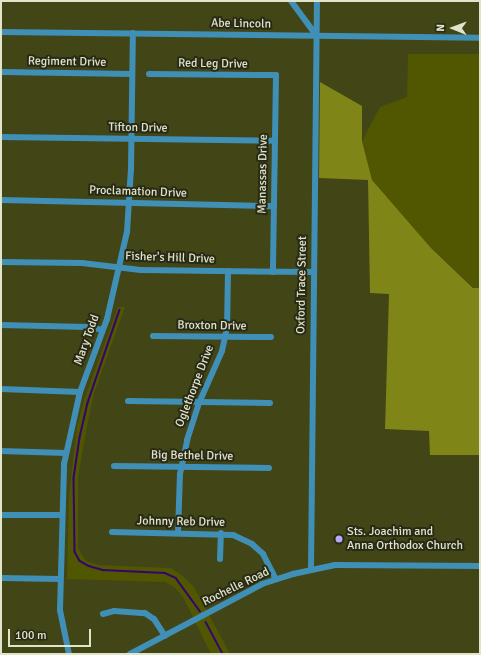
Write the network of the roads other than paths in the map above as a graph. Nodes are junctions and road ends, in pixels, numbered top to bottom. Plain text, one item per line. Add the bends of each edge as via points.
1 (291, 1) edge
2 (317, 1) edge
3 (1, 32) edge
4 (133, 33) junction
5 (316, 36) junction
6 (480, 38) edge
7 (1, 72) edge
8 (132, 74) junction
9 (149, 74) dead end
10 (276, 76) joint
11 (1, 137) edge
12 (132, 139) junction
13 (275, 142) junction
14 (1, 200) edge
15 (130, 203) junction
16 (274, 206) junction
17 (1, 262) edge
18 (121, 267) junction
19 (228, 271) junction
20 (273, 272) junction
21 (314, 272) junction
22 (1, 325) edge
23 (103, 330) junction
24 (153, 336) dead end
25 (225, 337) junction
26 (271, 337) dead end
27 (1, 389) edge
28 (80, 392) junction
29 (128, 401) dead end
30 (199, 403) junction
31 (270, 403) dead end
32 (1, 451) edge
33 (66, 452) junction
34 (114, 466) dead end
35 (181, 467) junction
36 (268, 468) dead end
37 (1, 515) edge
38 (62, 515) junction
39 (112, 532) dead end
40 (178, 533) junction
41 (221, 534) junction
42 (220, 559) dead end
43 (480, 566) edge
44 (310, 570) junction
45 (1, 578) edge
46 (60, 579) junction
47 (276, 579) junction
48 (103, 614) dead end
49 (165, 636) junction
50 (69, 654) edge
51 (130, 654) edge

1 - 5 street
2 - 5 street, Oxford Trace Street
3 - 4 street, Abe Lincoln
4 - 5 street, Abe Lincoln
4 - 8 street, Mary Todd
5 - 6 street, Abe Lincoln
5 - 21 street, Oxford Trace Street
7 - 8 street, Regiment Drive
8 - 12 street, Mary Todd
9 - 10 street, Red Leg Drive
10 - 13 street, Manassas Drive
11 - 12 street, Tifton Drive
12 - 13 street, Tifton Drive
12 - 15 street, Mary Todd
13 - 16 street, Manassas Drive
14 - 15 street, Proclamation Drive
15 - 16 street, Proclamation Drive
15 - 18 street, Mary Todd
16 - 20 street, Manassas Drive
17 - 18 street, Fisher's Hill Drive via 82,263
18 - 19 street, Fisher's Hill Drive via 141,270
18 - 23 street, Mary Todd
19 - 20 street, Fisher's Hill Drive
19 - 25 street, Oglethorpe Drive
20 - 21 street, Fisher's Hill Drive
21 - 44 street, Oxford Trace Street
22 - 23 street via 88,327
23 - 28 street, Mary Todd
24 - 25 street, Broxton Drive
25 - 26 street, Broxton Drive
25 - 30 street, Oglethorpe Drive via 215,369
27 - 28 street
28 - 33 street, Mary Todd
29 - 30 street
30 - 31 street
30 - 35 street, Oglethorpe Drive
32 - 33 street
33 - 38 street, Mary Todd
34 - 35 street, Big Bethel Drive
35 - 36 street, Big Bethel Drive
35 - 40 street, Oglethorpe Drive
37 - 38 street
38 - 46 street, Mary Todd
39 - 40 street, Johnny Reb Drive
40 - 41 street, Johnny Reb Drive
41 - 42 street
41 - 47 street, Johnny Reb Drive via 238,536 252,544 263,554
43 - 44 street, Rochelle Road via 335,566
44 - 47 street, Rochelle Road
45 - 46 street
46 - 50 street, Mary Todd via 61,617
47 - 49 street, Rochelle Road
48 - 49 street via 145,613 154,619
49 - 51 street, Rochelle Road

